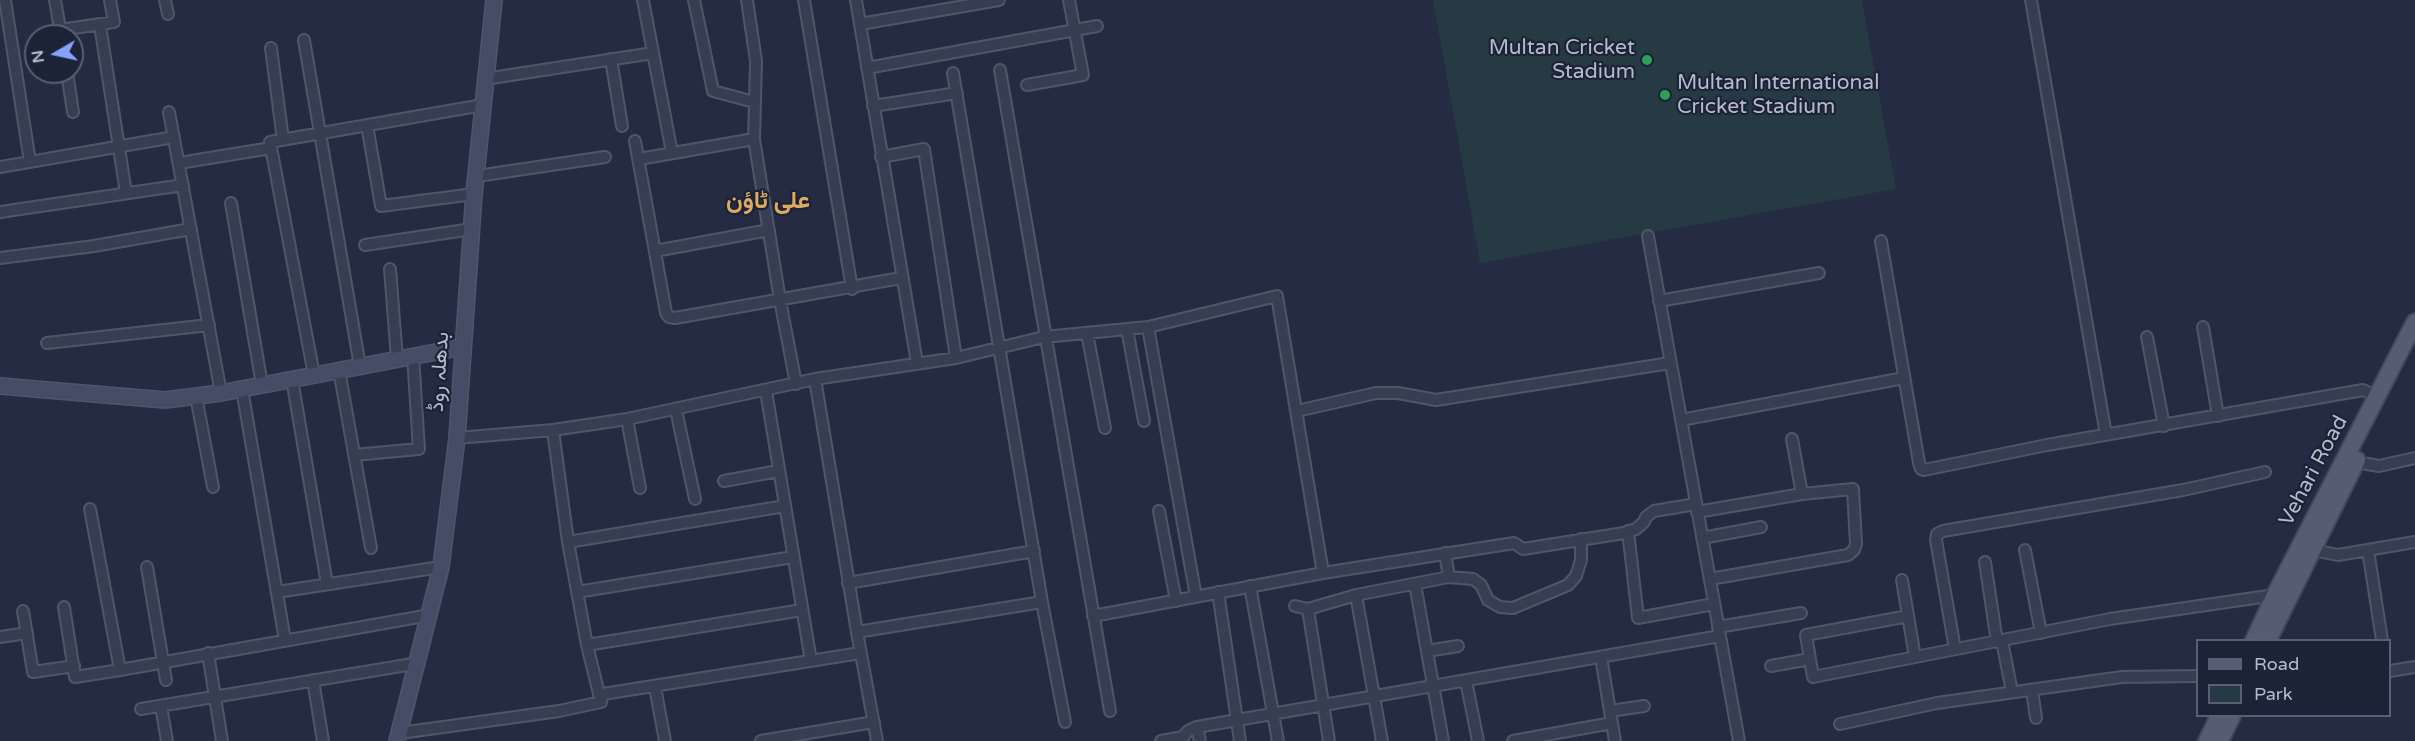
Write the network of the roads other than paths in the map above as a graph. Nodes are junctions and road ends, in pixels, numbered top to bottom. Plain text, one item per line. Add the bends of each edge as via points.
1 (5, 0) edge
2 (55, 0) edge
3 (110, 0) edge
4 (165, 0) edge
5 (494, 0) edge
6 (643, 0) edge
7 (694, 0) edge
8 (747, 0) edge
9 (804, 0) edge
10 (856, 0) edge
11 (999, 0) edge
12 (1069, 0) edge
13 (2031, 0) edge
14 (168, 14) dead end
15 (59, 24) edge
16 (100, 24) junction
17 (860, 24) junction
18 (1097, 27) dead end
19 (84, 28) edge
20 (1075, 30) junction
21 (304, 40) dead end
22 (270, 48) dead end
23 (653, 52) junction
24 (611, 59) junction
25 (867, 68) junction
26 (1000, 70) dead end
27 (953, 73) dead end
28 (485, 79) junction
29 (69, 84) edge
30 (1027, 85) dead end
31 (957, 93) junction
32 (754, 102) junction
33 (483, 105) junction
34 (873, 106) junction
35 (73, 112) dead end
36 (169, 112) dead end
37 (367, 125) junction
38 (622, 126) dead end
39 (320, 133) junction
40 (174, 137) junction
41 (754, 139) junction
42 (283, 140) junction
43 (635, 141) dead end
44 (119, 146) junction
45 (271, 148) junction
46 (672, 153) junction
47 (605, 157) dead end
48 (881, 157) junction
49 (639, 159) junction
50 (30, 162) junction
51 (179, 163) junction
52 (0, 167) edge
53 (477, 176) junction
54 (183, 185) junction
55 (126, 193) junction
56 (474, 194) junction
57 (231, 203) dead end
58 (0, 212) edge
59 (191, 229) junction
60 (472, 229) junction
61 (769, 230) junction
62 (1648, 236) dead end
63 (1881, 241) dead end
64 (364, 245) dead end
65 (655, 251) junction
66 (0, 258) edge
67 (390, 269) dead end
68 (1819, 273) dead end
69 (901, 278) junction
70 (852, 288) junction
71 (780, 300) junction
72 (1659, 301) junction
73 (2415, 322) edge
74 (208, 325) junction
75 (1148, 327) junction
76 (2203, 327) dead end
77 (1127, 328) junction
78 (1087, 333) junction
79 (1044, 337) junction
80 (2147, 337) dead end
81 (47, 343) dead end
82 (2415, 344) edge
83 (462, 347) junction
84 (999, 347) junction
85 (413, 356) junction
86 (956, 358) junction
87 (397, 359) junction
88 (917, 363) junction
89 (1670, 363) junction
90 (360, 366) junction
91 (339, 370) junction
92 (314, 375) junction
93 (1904, 378) junction
94 (292, 379) junction
95 (815, 379) junction
96 (796, 384) junction
97 (262, 385) junction
98 (0, 386) edge
99 (242, 389) junction
100 (766, 391) junction
101 (221, 393) junction
102 (195, 396) junction
103 (2378, 397) junction
104 (676, 410) junction
105 (1297, 411) junction
106 (2218, 416) junction
107 (627, 419) junction
108 (1680, 420) junction
109 (1144, 421) dead end
110 (2164, 426) junction
111 (1105, 428) dead end
112 (553, 430) junction
113 (2106, 435) junction
114 (456, 438) junction
115 (1792, 439) dead end
116 (354, 455) junction
117 (2351, 459) junction
118 (2415, 459) edge
119 (778, 471) junction
120 (2265, 472) dead end
121 (724, 481) dead end
122 (213, 487) dead end
123 (640, 488) dead end
124 (1802, 494) junction
125 (695, 499) dead end
126 (784, 506) junction
127 (1697, 508) junction
128 (90, 509) dead end
129 (1159, 511) dead end
130 (1761, 527) dead end
131 (1628, 531) junction
132 (1702, 538) junction
133 (1581, 540) junction
134 (568, 542) junction
135 (2415, 542) edge
136 (371, 548) dead end
137 (2025, 550) dead end
138 (2313, 550) junction
139 (2368, 550) junction
140 (1034, 551) junction
141 (1445, 554) junction
142 (793, 557) junction
143 (1985, 562) dead end
144 (147, 567) dead end
145 (441, 567) junction
146 (1323, 573) junction
147 (1449, 577) junction
148 (1710, 579) junction
149 (1902, 580) dead end
150 (848, 583) junction
151 (327, 584) junction
152 (1415, 584) junction
153 (1250, 586) junction
154 (577, 591) junction
155 (277, 592) junction
156 (1218, 592) junction
157 (1356, 595) junction
158 (2275, 595) junction
159 (1196, 597) junction
160 (1042, 602) junction
161 (1176, 602) junction
162 (1714, 604) junction
163 (1295, 606) dead end
164 (64, 607) dead end
165 (1308, 609) junction
166 (802, 610) junction
167 (23, 611) dead end
168 (1801, 613) dead end
169 (430, 615) junction
170 (1093, 616) junction
171 (1908, 616) junction
172 (857, 632) junction
173 (1719, 632) junction
174 (27, 633) junction
175 (2041, 633) junction
176 (0, 637) edge
177 (2254, 639) edge
178 (2268, 639) edge
179 (2382, 639) edge
180 (285, 640) junction
181 (2000, 641) junction
182 (587, 645) junction
183 (1458, 646) dead end
184 (1955, 650) junction
185 (1427, 651) junction
186 (208, 653) junction
187 (860, 653) junction
188 (1601, 657) junction
189 (1916, 657) junction
190 (1810, 659) junction
191 (811, 661) junction
192 (163, 662) junction
193 (419, 663) junction
194 (74, 666) junction
195 (1771, 666) dead end
196 (2415, 667) edge
197 (120, 670) junction
198 (2391, 671) edge
199 (2196, 676) edge
200 (166, 681) dead end
201 (313, 681) junction
202 (1466, 681) junction
203 (655, 687) junction
204 (1433, 687) junction
205 (2032, 690) junction
206 (2012, 692) junction
207 (214, 696) junction
208 (1375, 697) junction
209 (601, 702) junction
210 (161, 706) junction
211 (1323, 706) junction
212 (1644, 706) dead end
213 (141, 709) dead end
214 (1110, 711) dead end
215 (1610, 711) junction
216 (1273, 714) junction
217 (2219, 717) edge
218 (2232, 717) edge
219 (2036, 718) dead end
220 (1236, 719) junction
221 (874, 722) junction
222 (1065, 722) dead end
223 (1612, 723) junction
224 (1840, 724) dead end
225 (1197, 727) junction
226 (398, 737) edge
227 (167, 741) edge
228 (222, 741) edge
229 (323, 741) edge
230 (664, 741) edge
231 (761, 741) edge
232 (877, 741) edge
233 (1161, 741) edge
234 (1200, 741) edge
235 (1240, 741) edge
236 (1278, 741) edge
237 (1329, 741) edge
238 (1382, 741) edge
239 (1443, 741) edge
240 (1478, 741) edge
241 (1513, 741) edge
242 (1615, 741) edge
243 (1739, 741) edge
244 (2207, 741) edge
245 (2220, 741) edge

1 - 50 street
2 - 15 street
3 - 16 street via 114,22
4 - 14 street
5 - 28 main road, بدھلہ روڈ
6 - 23 street
7 - 32 street via 713,91
8 - 32 street via 756,61
9 - 70 street
10 - 17 street
11 - 17 street
12 - 20 street
13 - 113 street
16 - 19 street
16 - 44 street
17 - 25 street
18 - 20 street
20 - 25 street
20 - 30 street via 1083,75
21 - 39 street
22 - 42 street
23 - 24 street
23 - 46 street
24 - 28 street
24 - 38 street
25 - 34 street
26 - 79 street
27 - 31 street
28 - 33 main road, بدھلہ روڈ
29 - 35 street
31 - 34 street
31 - 84 street
32 - 41 street
33 - 37 street
33 - 53 main road, بدھلہ روڈ
34 - 48 street
36 - 40 street
37 - 39 street
37 - 56 street via 381,206
39 - 42 street
39 - 90 street
40 - 44 street
40 - 51 street
41 - 46 street
41 - 61 street
42 - 45 street via 270,142
43 - 49 street
44 - 50 street
44 - 55 street
45 - 51 street
45 - 92 street
46 - 49 street
47 - 53 street
48 - 69 street
48 - 86 street via 924,149
49 - 65 street
50 - 52 street
51 - 54 street
53 - 56 main road, بدھلہ روڈ
54 - 55 street
54 - 59 street
55 - 58 street
56 - 60 main road, بدھلہ روڈ
57 - 97 street
59 - 66 street
59 - 74 street
60 - 64 street
60 - 83 main road, بدھلہ روڈ
61 - 65 street
61 - 71 street
62 - 72 street
63 - 93 street
65 - 71 street via 669,317
67 - 87 street
68 - 72 street
69 - 70 street
69 - 88 street
70 - 71 street
71 - 96 street
72 - 89 street
73 - 103 main road, Vehari Road
74 - 81 street
74 - 101 street
75 - 77 street
75 - 105 street via 1277,296
75 - 159 street
76 - 106 street
77 - 78 street
77 - 109 street
78 - 79 street
78 - 111 street
79 - 84 street
79 - 170 street
80 - 110 street
82 - 117 main road, Vehari Road
83 - 85 main road
83 - 114 main road, بدھلہ روڈ
84 - 86 street
84 - 140 street
85 - 87 main road
85 - 116 street via 419,449
86 - 88 street
87 - 90 main road
88 - 95 street
89 - 105 street via 1436,400 1376,393
89 - 108 street
90 - 91 main road
91 - 92 main road
91 - 116 street
92 - 94 main road
93 - 108 street
93 - 113 street via 1919,463 1924,470
94 - 97 main road
94 - 151 street
95 - 96 street
95 - 150 street
96 - 100 street
97 - 99 main road
98 - 102 main road via 165,400
99 - 101 main road
99 - 155 street
100 - 104 street
100 - 119 street
101 - 102 main road
102 - 122 street
103 - 106 street via 2363,390
103 - 117 main road, Vehari Road
104 - 107 street
104 - 125 street
105 - 146 street
106 - 110 street
107 - 112 street
107 - 123 street
108 - 127 street
110 - 113 street
112 - 114 street
112 - 134 street
114 - 145 main road, بدھلہ روڈ
115 - 124 street
116 - 136 street
117 - 118 street via 2379,466
117 - 138 main road, Vehari Road
117 - 158 main road, Vehari Road
119 - 121 street
119 - 126 street
120 - 184 street via 1937,534
124 - 127 street
124 - 148 street via 1853,489 1854,550 1848,555
126 - 134 street
126 - 142 street
127 - 131 street via 1654,511 1636,529
127 - 132 street
128 - 197 street
129 - 161 street
130 - 132 street
131 - 133 street
131 - 162 street via 1638,618
132 - 148 street
133 - 141 street via 1523,549 1514,543
133 - 147 street via 1581,560 1568,585 1514,608 1500,607 1488,600 1473,579
134 - 154 street
135 - 139 street
137 - 175 street
138 - 139 street via 2338,555
138 - 178 main road, Vehari Road
139 - 179 street
140 - 150 street
140 - 160 street
141 - 146 street
141 - 147 street
142 - 154 street
142 - 166 street
143 - 181 street
144 - 192 street
145 - 151 street
145 - 169 main road, بدھلہ روڈ
146 - 153 street
147 - 152 street
148 - 162 street
149 - 171 street
150 - 172 street
151 - 155 street
152 - 157 street
152 - 185 street
153 - 156 street
153 - 216 street
154 - 182 street
155 - 180 street
156 - 159 street
156 - 220 street
157 - 165 street
157 - 208 street
158 - 175 street
158 - 177 main road, Vehari Road
159 - 161 street
160 - 172 street
160 - 222 street
161 - 170 street
162 - 173 street
163 - 165 street
164 - 194 street
165 - 211 street
166 - 182 street
166 - 191 street
167 - 174 street
168 - 173 street
169 - 180 street
169 - 193 main road, بدھلہ روڈ
170 - 214 street
171 - 189 street
171 - 190 street via 1806,634
172 - 187 street
173 - 188 street
173 - 243 street
174 - 176 street
174 - 194 street via 33,672
175 - 181 street
180 - 186 street
181 - 184 street
181 - 206 street
182 - 209 street
183 - 185 street
184 - 189 street
185 - 204 street
186 - 192 street
186 - 207 street
187 - 191 street
187 - 221 street
188 - 202 street
188 - 215 street
189 - 190 street via 1814,677
190 - 195 street
191 - 203 street
192 - 197 street
192 - 200 street
193 - 201 street
193 - 226 main road, بدھلہ روڈ
194 - 197 street via 75,677
196 - 198 street
199 - 205 street via 2122,677
201 - 207 street
201 - 229 street
202 - 204 street
202 - 240 street
203 - 209 street via 603,694
203 - 230 street
204 - 208 street
204 - 239 street
205 - 206 street
205 - 219 street
206 - 224 street
207 - 210 street
207 - 228 street
208 - 211 street
208 - 238 street
209 - 226 street
210 - 213 street
210 - 227 street
211 - 216 street
211 - 237 street
212 - 215 street
215 - 223 street
216 - 220 street
216 - 236 street
217 - 244 main road
218 - 245 main road
220 - 225 street
220 - 235 street
221 - 231 street
221 - 232 street
223 - 241 street
223 - 242 street
225 - 233 street via 1183,737
225 - 234 street

